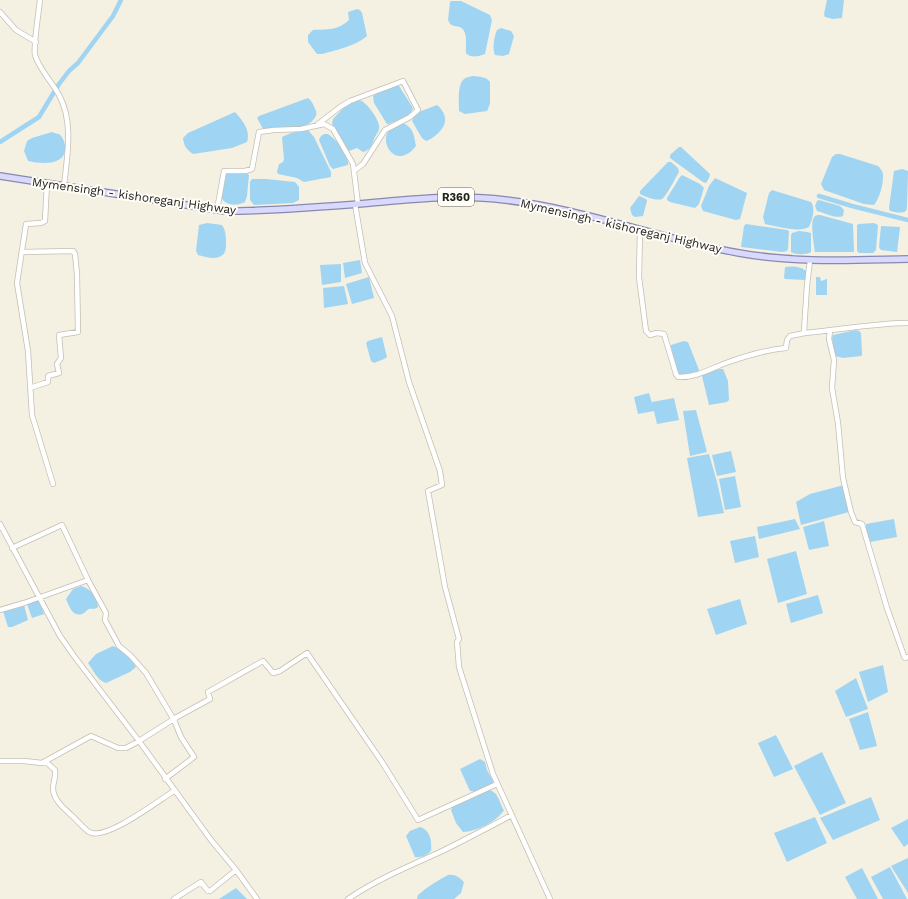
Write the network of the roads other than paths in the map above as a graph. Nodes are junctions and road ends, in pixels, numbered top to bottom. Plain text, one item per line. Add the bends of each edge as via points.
1 (40, 0) edge
2 (0, 12) edge
3 (36, 42) junction
4 (317, 125) junction
5 (354, 170) junction
6 (0, 176) edge
7 (47, 184) junction
8 (64, 186) junction
9 (357, 204) junction
10 (217, 210) junction
11 (640, 230) junction
12 (22, 252) junction
13 (908, 259) edge
14 (810, 260) junction
15 (908, 323) edge
16 (830, 331) junction
17 (805, 333) junction
18 (30, 388) junction
19 (53, 484) dead end
20 (0, 524) edge
21 (12, 548) junction
22 (88, 580) junction
23 (39, 598) junction
24 (0, 610) edge
25 (908, 657) edge
26 (174, 720) junction
27 (139, 741) junction
28 (0, 761) edge
29 (46, 762) junction
30 (166, 779) junction
31 (497, 784) junction
32 (174, 790) junction
33 (512, 816) junction
34 (236, 870) junction
35 (174, 899) edge
36 (257, 899) edge
37 (348, 899) edge
38 (550, 899) edge

1 - 3 street
2 - 3 street via 16,30
3 - 8 street via 34,54 59,95 66,118 68,130
4 - 5 street via 324,124 333,129 349,155
4 - 5 street via 350,101 403,81 418,110 385,130 363,164
4 - 10 street via 302,129 259,132 252,169 224,171
5 - 9 street
6 - 7 main road, Mymensingh - kishoreganj Highway / R360
7 - 8 main road, Mymensingh - kishoreganj Highway / R360
7 - 12 street via 45,221 26,224
8 - 10 main road, Mymensingh - kishoreganj Highway / R360
9 - 10 main road, Mymensingh - kishoreganj Highway / R360 via 248,212
9 - 11 main road, Mymensingh - kishoreganj Highway / R360 via 441,197 495,199 574,213
9 - 31 street via 365,263 392,316 409,382 440,471 442,485 428,491 445,587 459,639 459,667
11 - 14 main road, Mymensingh - kishoreganj Highway / R360 via 738,253
11 - 17 street via 639,277 646,331 650,335 664,334 678,377 690,377 770,350 786,348 790,336
12 - 18 street via 17,284 28,351
12 - 18 street via 73,251 77,274 78,332 59,334 59,373 48,376 48,382
13 - 14 main road, Mymensingh - kishoreganj Highway / R360
14 - 17 street
15 - 16 street
16 - 17 street
16 - 25 street via 829,339 834,360 832,388 843,478 854,520 862,524 887,608 904,656
18 - 19 street via 32,415
20 - 21 street
21 - 22 street via 62,525
21 - 23 street
22 - 23 street
22 - 26 street via 106,613 105,620 119,646 146,673
23 - 24 street
23 - 27 street via 60,636
26 - 27 street
26 - 30 street via 194,758
26 - 31 street via 210,699 208,692 263,660 273,673 307,652 418,820
27 - 29 street via 126,748 118,748 91,736
27 - 30 street
28 - 29 street
29 - 32 street via 55,770 55,797 90,833 100,834 122,825
30 - 32 street
31 - 33 street
32 - 34 street
33 - 37 street via 392,873
33 - 38 street
34 - 35 street via 210,891 201,882
34 - 36 street

